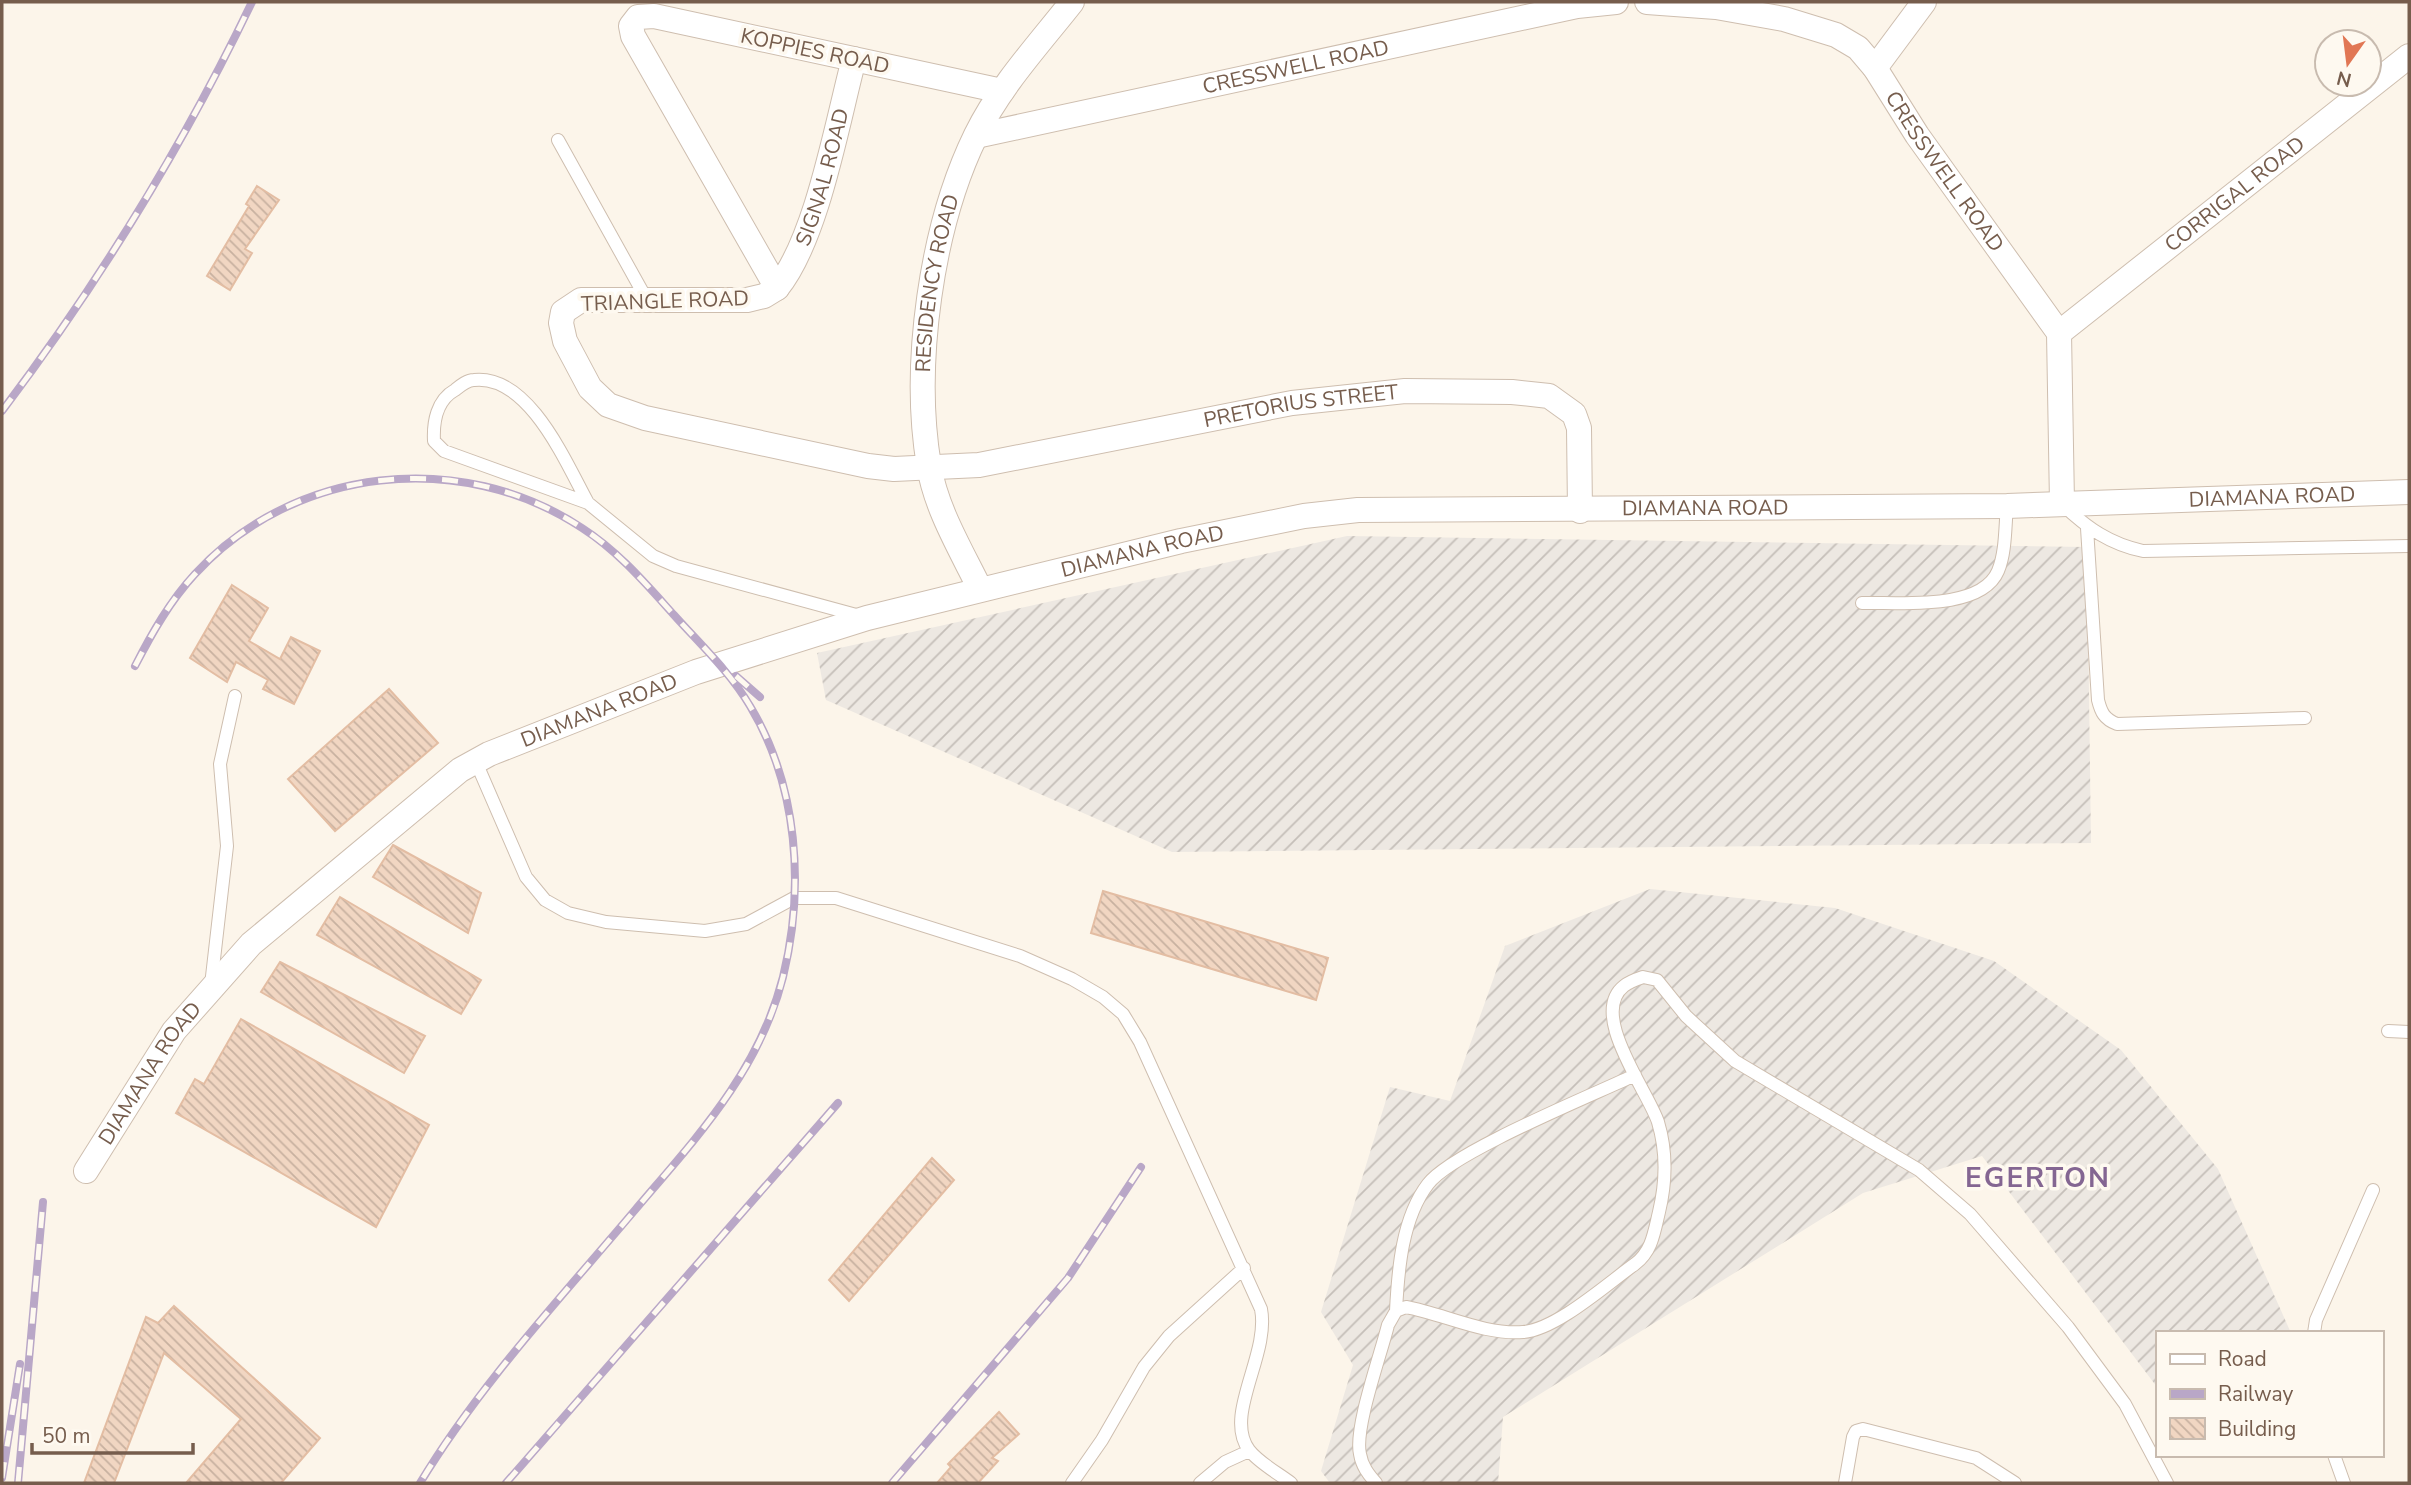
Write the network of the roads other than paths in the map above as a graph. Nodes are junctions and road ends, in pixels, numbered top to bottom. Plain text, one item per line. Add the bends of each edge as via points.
1 (1072, 2) edge
2 (1616, 2) edge
3 (1647, 2) edge
4 (1924, 2) edge
5 (631, 26) joint
6 (2409, 56) edge
7 (854, 59) junction
8 (1875, 68) junction
9 (1002, 92) junction
10 (976, 136) junction
11 (558, 140) dead end
12 (777, 288) junction
13 (648, 300) junction
14 (2059, 332) junction
15 (929, 467) junction
16 (2409, 492) edge
17 (588, 503) junction
18 (2062, 503) junction
19 (2007, 506) junction
20 (1580, 511) junction
21 (2087, 528) junction
22 (2409, 546) edge
23 (979, 589) junction
24 (1862, 603) dead end
25 (867, 618) junction
26 (234, 696) dead end
27 (2305, 718) dead end
28 (475, 762) junction
29 (211, 989) junction
30 (2388, 1031) dead end
31 (2409, 1032) edge
32 (1635, 1075) junction
33 (86, 1171) dead end
34 (2373, 1190) dead end
35 (1244, 1268) junction
36 (1395, 1311) junction
37 (2314, 1331) edge
38 (1250, 1451) junction
39 (2335, 1457) edge
40 (1072, 1483) edge
41 (1200, 1483) edge
42 (1291, 1483) edge
43 (1376, 1483) edge
44 (1844, 1483) edge
45 (2015, 1483) edge
46 (2167, 1483) edge
47 (2344, 1483) edge

1 - 9 street, RESIDENCY ROAD
2 - 10 street, CRESSWELL ROAD via 1577,6
3 - 8 street, CRESSWELL ROAD via 1716,7 1784,19 1836,35 1858,48
4 - 8 street
5 - 7 street, KOPPIES ROAD via 638,17 654,16
5 - 12 street, TRIANGLE ROAD
6 - 14 street, CORRIGAL ROAD
7 - 9 street, KOPPIES ROAD
7 - 12 street, SIGNAL ROAD via 810,225 791,271
8 - 14 street, CRESSWELL ROAD via 1917,135
9 - 10 street, RESIDENCY ROAD
10 - 15 street, RESIDENCY ROAD via 943,224 934,270 924,401
11 - 13 lane
12 - 13 street, TRIANGLE ROAD via 747,300
13 - 15 street, TRIANGLE ROAD via 581,300 563,312 565,341 590,388 608,405 645,418 831,460 894,469
14 - 18 street
15 - 20 street, PRETORIUS STREET via 979,465 1292,403 1405,391 1512,392 1549,396 1574,414 1579,428
15 - 23 street, RESIDENCY ROAD
16 - 18 street, DIAMANA ROAD
17 - 17 lane via 444,451 434,441 433,424 449,393 472,380 496,382 517,394 543,423
17 - 25 lane via 653,556 676,566
18 - 19 street, DIAMANA ROAD
18 - 21 lane
19 - 20 street, DIAMANA ROAD
19 - 24 lane via 1998,572 1980,592 1963,599
20 - 23 street, DIAMANA ROAD via 1358,510 1304,516
21 - 22 lane via 2124,547 2143,551
21 - 27 lane via 2098,700 2109,721
23 - 25 street, DIAMANA ROAD
25 - 28 street, DIAMANA ROAD via 696,671 519,740
26 - 29 lane via 220,764 227,846
28 - 29 street, DIAMANA ROAD via 251,944
28 - 35 lane via 526,877 545,900 568,913 606,922 705,930 746,924 794,898 836,898 1020,956 1103,997 1123,1014 1140,1042
29 - 33 street, DIAMANA ROAD via 174,1031
30 - 31 lane
32 - 36 lane via 1476,1151 1430,1181 1420,1196 1403,1250
32 - 36 lane via 1657,1118 1665,1158 1663,1197 1644,1256 1555,1320 1526,1332 1487,1328 1406,1307
32 - 46 lane via 1612,1020 1614,997 1643,977 1657,981 1686,1016 1735,1061 1919,1170 1970,1214 2068,1327 2125,1404
34 - 37 lane
35 - 38 lane via 1265,1328 1243,1401 1242,1437
35 - 40 lane via 1169,1336 1144,1367
36 - 43 lane via 1360,1433 1359,1452
38 - 41 lane via 1225,1462
38 - 42 lane
39 - 47 lane
44 - 45 lane via 1853,1437 1856,1430 1863,1429 1976,1458

